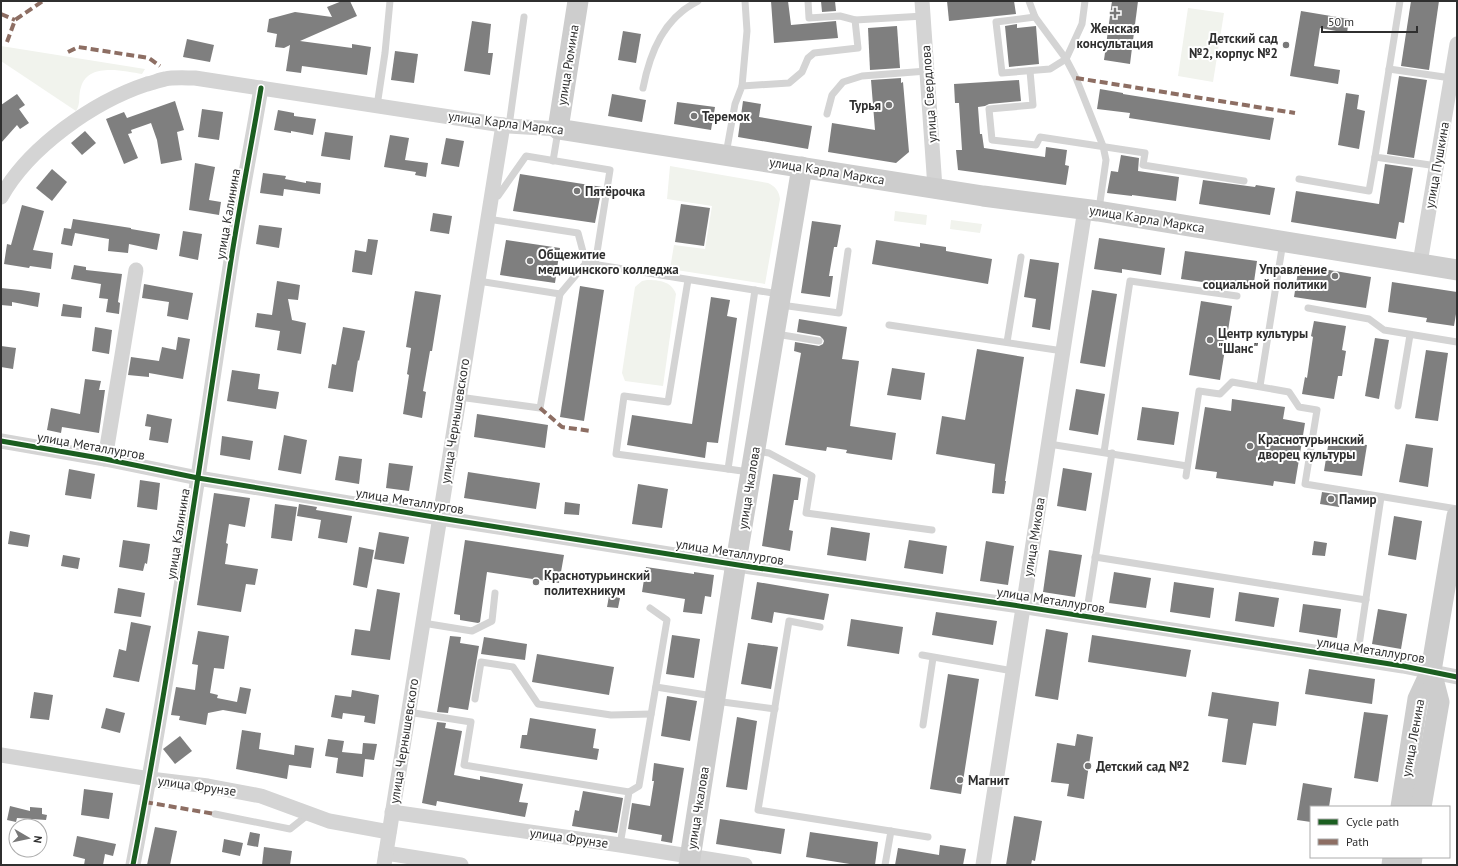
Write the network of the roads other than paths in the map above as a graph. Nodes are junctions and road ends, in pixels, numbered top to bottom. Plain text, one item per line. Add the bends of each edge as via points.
1 (390, 1) edge
2 (578, 1) edge
3 (698, 1) edge
4 (745, 1) edge
5 (808, 1) edge
6 (1029, 1) edge
7 (1085, 1) edge
8 (1400, 1) edge
9 (923, 8) edge
10 (524, 17) dead end
11 (1036, 17) junction
12 (855, 20) junction
13 (1457, 44) edge
14 (1066, 59) junction
15 (1389, 69) junction
16 (927, 71) junction
17 (1030, 71) junction
18 (1451, 78) junction
19 (742, 86) junction
20 (261, 88) junction
21 (643, 88) dead end
22 (377, 106) junction
23 (826, 114) dead end
24 (506, 126) junction
25 (558, 129) junction
26 (1103, 146) junction
27 (725, 155) junction
28 (1375, 157) junction
29 (553, 161) junction
30 (1437, 166) junction
31 (802, 167) junction
32 (1299, 179) dead end
33 (1244, 181) dead end
34 (935, 188) junction
35 (492, 195) junction
36 (1, 197) edge
37 (1092, 210) junction
38 (488, 218) junction
39 (1283, 240) junction
40 (848, 251) dead end
41 (1021, 257) dead end
42 (586, 263) junction
43 (1420, 263) junction
44 (595, 265) junction
45 (136, 270) dead end
46 (1457, 270) edge
47 (688, 280) junction
48 (478, 281) junction
49 (756, 290) junction
50 (560, 294) junction
51 (1237, 296) dead end
52 (780, 300) junction
53 (1308, 308) dead end
54 (889, 325) dead end
55 (774, 334) junction
56 (1410, 335) junction
57 (819, 341) dead end
58 (1007, 342) junction
59 (1457, 342) edge
60 (1063, 351) junction
61 (1260, 386) junction
62 (459, 396) junction
63 (1398, 406) dead end
64 (1, 441) edge
65 (1049, 444) junction
66 (755, 451) junction
67 (1108, 453) junction
68 (104, 459) junction
69 (1187, 466) junction
70 (728, 468) junction
71 (751, 472) junction
72 (1186, 476) dead end
73 (198, 478) junction
74 (1381, 497) junction
75 (1457, 509) edge
76 (1457, 516) edge
77 (440, 518) junction
78 (932, 530) dead end
79 (1095, 557) junction
80 (736, 564) junction
81 (495, 593) dead end
82 (1366, 600) junction
83 (1023, 606) junction
84 (650, 608) dead end
85 (1086, 616) junction
86 (423, 623) junction
87 (820, 627) dead end
88 (922, 656) dead end
89 (933, 658) junction
90 (1357, 659) junction
91 (1013, 671) junction
92 (1431, 671) junction
93 (1457, 677) edge
94 (656, 687) junction
95 (715, 698) junction
96 (475, 699) dead end
97 (775, 709) junction
98 (408, 712) junction
99 (651, 714) junction
100 (923, 725) dead end
101 (1, 755) edge
102 (150, 779) junction
103 (629, 792) junction
104 (1401, 806) edge
105 (1421, 806) edge
106 (392, 812) junction
107 (215, 814) dead end
108 (309, 814) junction
109 (891, 831) junction
110 (389, 832) junction
111 (928, 837) dead end
112 (620, 845) junction
113 (385, 859) edge
114 (690, 861) edge
115 (453, 864) edge
116 (133, 865) edge
117 (745, 865) edge
118 (885, 865) edge
119 (983, 865) edge

1 - 22 lane
2 - 25 main road, улица Рюмина
3 - 21 lane via 679,14 664,29 652,52
4 - 19 lane via 747,31
5 - 12 lane via 809,18 840,16
6 - 11 lane
7 - 14 lane via 1082,24
8 - 15 lane
9 - 12 lane
9 - 16 street, улица Свердлова
10 - 24 lane
11 - 14 lane
11 - 17 lane via 996,22 1002,73
12 - 19 lane via 858,48 814,53 808,58 802,72 789,83
13 - 18 street, улица Пушкина
14 - 17 lane via 1050,69
14 - 26 lane
15 - 18 lane
15 - 28 lane
16 - 23 lane via 862,76 844,82 832,95
16 - 34 street, улица Свердлова
17 - 26 lane via 1033,105 989,109 992,140 1036,145 1040,137
18 - 30 street, улица Пушкина
19 - 27 lane via 735,104
20 - 22 street, улица Карла Маркса
20 - 36 street, улица Карла Маркса via 195,78 165,79 126,91 82,115 40,149 8,185
20 - 73 street, улица Калинина via 230,265
22 - 24 street, улица Карла Маркса
24 - 25 street, улица Карла Маркса
24 - 35 street, улица Чернышевского
25 - 27 main road, улица Карла Маркса
25 - 29 lane
26 - 33 lane via 1145,153 1143,165
26 - 37 lane via 1106,160
27 - 31 main road, улица Карла Маркса
28 - 30 lane
28 - 32 lane via 1369,191
29 - 35 lane via 526,156 498,196
29 - 44 lane via 610,170
30 - 43 street, улица Пушкина
31 - 34 main road, улица Карла Маркса
31 - 52 main road, улица Чкалова
34 - 37 main road, улица Карла Маркса
35 - 38 street, улица Чернышевского
37 - 39 main road, улица Карла Маркса
37 - 60 street, улица Микова
38 - 42 lane via 578,233
38 - 48 street, улица Чернышевского
39 - 43 main road, улица Карла Маркса
39 - 61 lane
40 - 52 lane via 840,313
41 - 58 lane
42 - 44 lane
42 - 50 lane
43 - 46 main road, улица Карла Маркса
44 - 47 lane
45 - 68 street
47 - 49 lane
47 - 70 lane via 668,402 624,396 616,454
48 - 50 lane
48 - 62 street, улица Чернышевского
49 - 52 lane
49 - 70 lane
50 - 62 lane via 540,408
51 - 67 lane via 1130,281
52 - 55 main road, улица Чкалова
53 - 56 lane via 1369,319 1384,330
54 - 58 lane
55 - 57 lane
55 - 66 main road, улица Чкалова
56 - 59 lane
56 - 63 lane
58 - 60 lane
60 - 65 street, улица Микова
61 - 69 lane via 1232,382 1220,394 1199,391
61 - 74 lane via 1289,392 1299,407 1317,410 1305,484
62 - 77 street, улица Чернышевского
64 - 68 street, улица Металлургов
65 - 67 lane
65 - 83 street, улица Микова
66 - 71 main road, улица Чкалова
66 - 78 lane via 769,453 812,476 806,513
67 - 69 lane
67 - 79 lane
68 - 73 street, улица Металлургов
69 - 72 lane
70 - 71 lane
71 - 80 main road, улица Чкалова
73 - 77 street, улица Металлургов
73 - 102 street, улица Калинина
74 - 75 lane
74 - 82 lane
76 - 92 main road, улица Ленина
77 - 80 street, улица Металлургов
77 - 86 street, улица Чернышевского
79 - 82 lane
79 - 85 lane
80 - 83 street, улица Металлургов
80 - 95 main road, улица Чкалова
81 - 86 lane via 492,621 472,631
82 - 90 lane
83 - 85 street, улица Металлургов
83 - 91 street, улица Микова
84 - 94 lane via 667,620
85 - 90 street, улица Металлургов
86 - 98 street, улица Чернышевского
87 - 97 lane via 789,621
88 - 89 lane
89 - 91 lane
89 - 100 lane
90 - 92 street, улица Металлургов
91 - 119 street, улица Микова
92 - 93 street, улица Металлургов
92 - 104 main road, улица Ленина via 1418,699
92 - 105 main road, улица Ленина via 1439,702
94 - 95 lane
94 - 99 lane
95 - 97 lane
95 - 114 main road, улица Чкалова
96 - 99 lane via 482,662 513,667 538,704 611,715
97 - 109 lane via 758,810
98 - 103 lane via 471,722 464,764
98 - 106 street, улица Чернышевского
99 - 103 lane via 639,786
101 - 102 street, улица Фрунзе
102 - 108 street, улица Фрунзе via 261,796
102 - 116 street, улица Калинина
103 - 112 lane
106 - 110 street, улица Чернышевского
106 - 112 street, улица Фрунзе
107 - 108 lane via 290,829
108 - 110 street, улица Фрунзе via 329,821
109 - 111 lane
109 - 118 lane
110 - 113 street, улица Чернышевского
112 - 114 street, улица Фрунзе
113 - 115 street
114 - 117 street, улица Фрунзе

